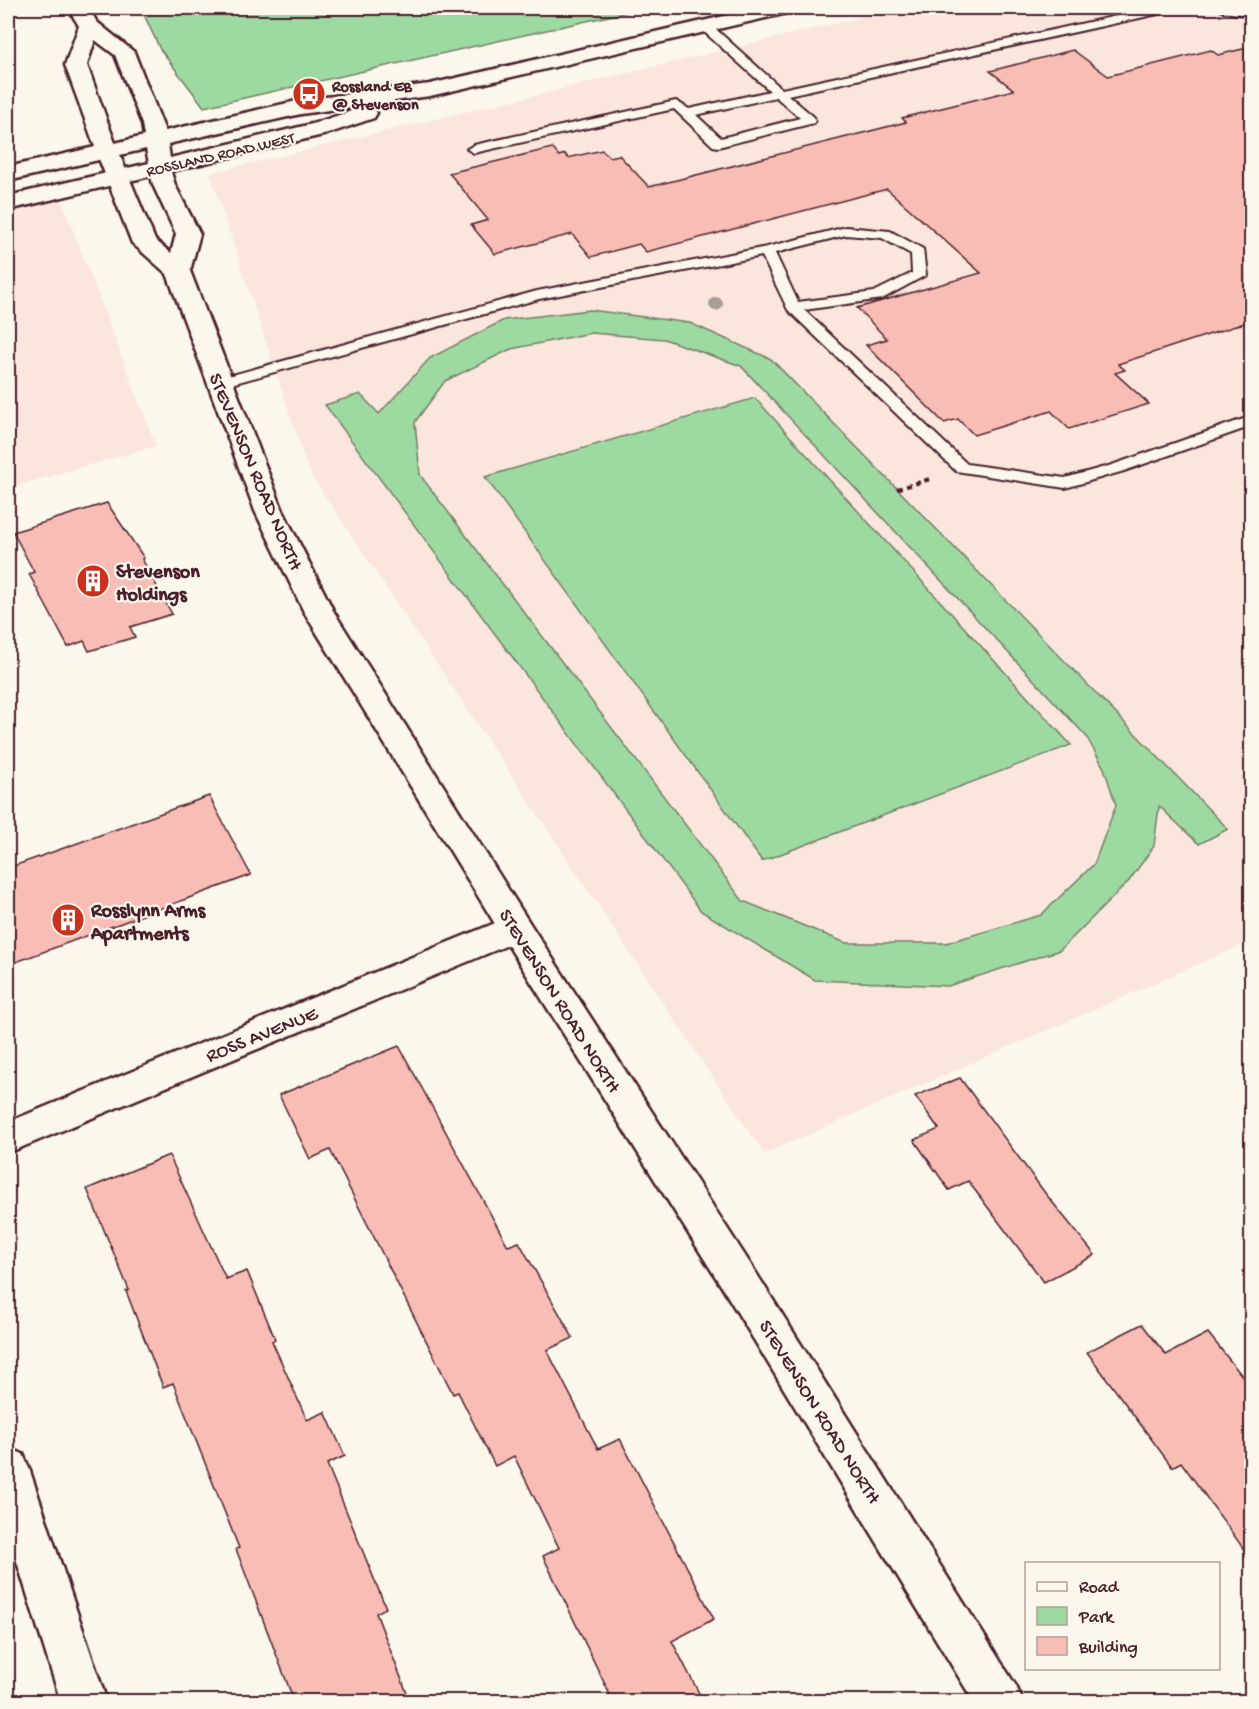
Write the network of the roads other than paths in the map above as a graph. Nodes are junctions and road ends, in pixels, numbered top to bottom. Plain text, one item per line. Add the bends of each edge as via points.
1 (783, 8) edge
2 (1167, 8) edge
3 (1224, 8) edge
4 (1251, 12) edge
5 (83, 16) edge
6 (705, 26) junction
7 (430, 90) junction
8 (779, 93) junction
9 (687, 113) junction
10 (155, 140) junction
11 (474, 149) dead end
12 (107, 151) junction
13 (160, 167) junction
14 (8, 174) edge
15 (116, 178) junction
16 (8, 203) edge
17 (766, 251) junction
18 (178, 271) junction
19 (793, 307) junction
20 (219, 383) junction
21 (1251, 422) edge
22 (515, 928) junction
23 (8, 1138) edge
24 (8, 1468) edge
25 (84, 1701) edge
26 (1000, 1701) edge

1 - 6 street, ROSSLAND ROAD WEST
2 - 8 lane
3 - 4 lane
5 - 10 street via 124,52 153,124
5 - 12 street via 76,65
6 - 7 street, ROSSLAND ROAD WEST
6 - 8 lane
7 - 10 street, ROSSLAND ROAD WEST via 301,107
7 - 13 street, ROSSLAND ROAD WEST via 319,129
8 - 9 lane
8 - 9 lane via 810,120 718,143
9 - 11 lane via 676,105
10 - 12 street, ROSSLAND ROAD WEST
10 - 13 street
12 - 14 street, ROSSLAND ROAD WEST
12 - 15 street
13 - 15 street, ROSSLAND ROAD WEST
13 - 18 street via 164,185 188,234
15 - 16 street, ROSSLAND ROAD WEST
15 - 18 street via 144,243
17 - 19 lane
17 - 19 lane via 846,231 885,234 918,252 919,275 877,296
17 - 20 lane via 537,295
18 - 20 street, STEVENSON ROAD NORTH
19 - 21 lane via 962,468 1065,483
20 - 22 street, STEVENSON ROAD NORTH via 270,511 319,612
22 - 23 street, ROSS AVENUE
22 - 26 street, STEVENSON ROAD NORTH
24 - 25 street

